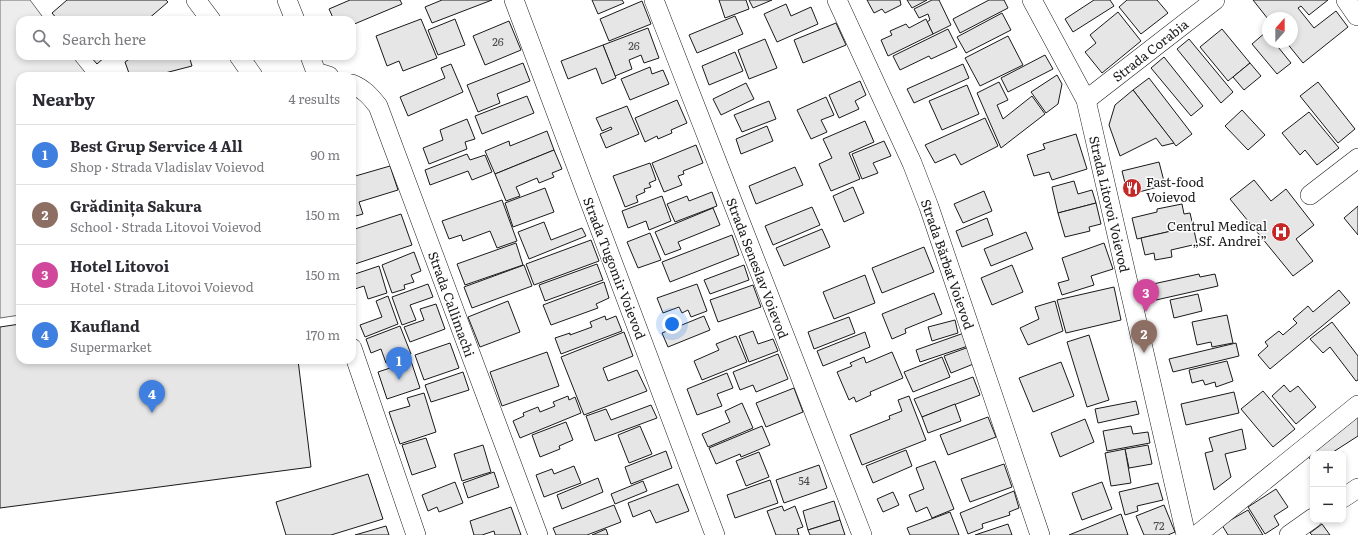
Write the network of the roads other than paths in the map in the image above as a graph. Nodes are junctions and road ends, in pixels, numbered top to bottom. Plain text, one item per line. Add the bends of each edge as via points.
1 (196, 0) edge
2 (287, 0) edge
3 (514, 0) edge
4 (654, 0) edge
5 (837, 0) edge
6 (1032, 0) edge
7 (1214, 0) edge
8 (1346, 0) edge
9 (208, 16) edge
10 (293, 16) edge
11 (1357, 16) edge
12 (242, 60) edge
13 (250, 72) edge
14 (356, 86) edge
15 (1086, 100) junction
16 (1358, 158) edge
17 (1310, 196) dead end
18 (356, 360) edge
19 (1358, 405) edge
20 (1358, 488) edge
21 (1346, 496) edge
22 (1310, 520) edge
23 (416, 535) edge
24 (538, 535) edge
25 (715, 535) edge
26 (862, 535) edge
27 (1040, 535) edge
28 (1186, 535) edge
29 (1197, 535) edge
30 (1289, 535) edge

1 - 9 street
2 - 10 street
3 - 25 street, Strada Tugomir Voievod
4 - 26 street, Strada Seneslav Voievod
5 - 27 street, Strada Bărbat Voievod via 912,163 929,207
6 - 15 street, Strada Litovoi Voievod
7 - 15 street, Strada Corabia
8 - 11 street
12 - 13 street
14 - 24 street, Strada Callimachi via 362,88 378,106
15 - 28 street, Strada Litovoi Voievod
16 - 17 street
18 - 23 street
19 - 29 street
20 - 21 street
22 - 30 street

